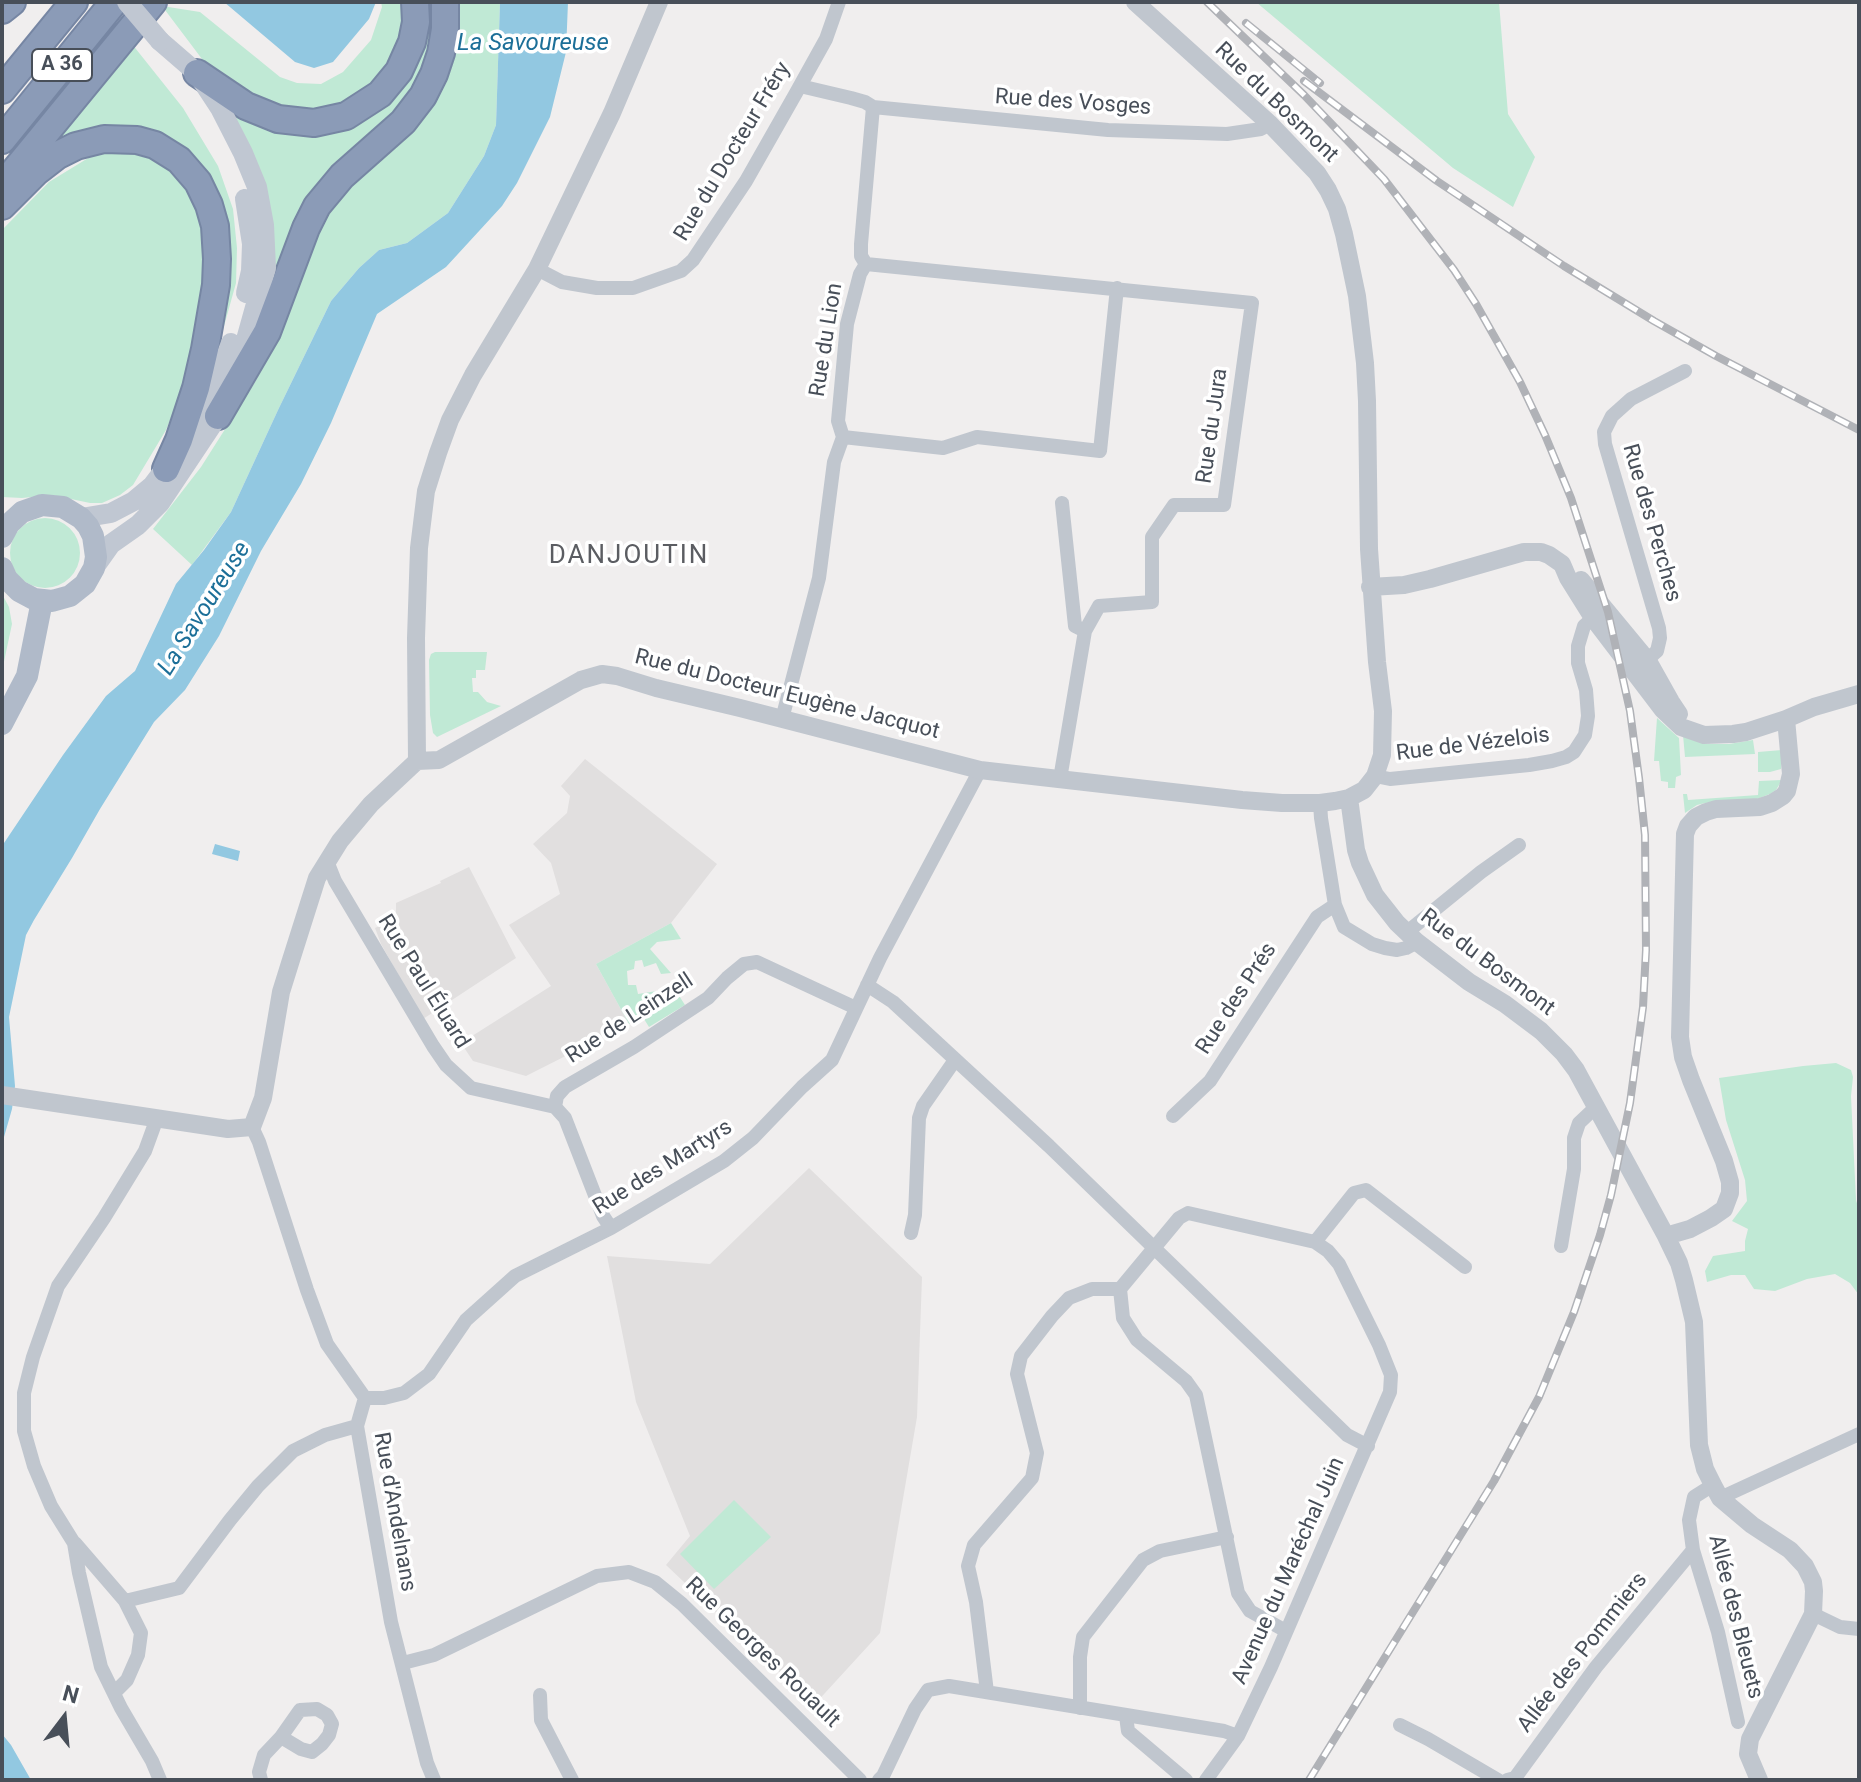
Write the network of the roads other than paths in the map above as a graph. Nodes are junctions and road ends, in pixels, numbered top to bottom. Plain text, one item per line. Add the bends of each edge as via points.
1 (12, 2) edge
2 (74, 2) edge
3 (114, 2) edge
4 (127, 2) edge
5 (153, 2) edge
6 (415, 2) edge
7 (445, 2) edge
8 (659, 2) edge
9 (839, 2) edge
10 (1135, 2) edge
11 (2, 10) edge
12 (160, 41) junction
13 (197, 73) junction
14 (800, 86) junction
15 (2, 90) edge
16 (873, 107) junction
17 (1270, 124) junction
18 (2, 140) edge
19 (2, 186) edge
20 (2, 206) edge
21 (866, 264) junction
22 (537, 269) junction
23 (1117, 288) junction
24 (1685, 371) dead end
25 (218, 416) junction
26 (843, 437) junction
27 (166, 469) junction
28 (1062, 503) dead end
29 (12, 509) edge
30 (81, 518) junction
31 (2, 537) edge
32 (1562, 564) junction
33 (2, 568) edge
34 (94, 568) junction
35 (1370, 587) junction
36 (42, 601) junction
37 (1593, 618) junction
38 (1085, 631) junction
39 (1641, 666) junction
40 (1859, 694) edge
41 (782, 719) junction
42 (1786, 719) junction
43 (2, 724) edge
44 (417, 761) junction
45 (980, 770) junction
46 (1375, 776) junction
47 (1060, 779) junction
48 (1349, 798) junction
49 (1320, 803) junction
50 (1519, 845) dead end
51 (327, 861) junction
52 (1335, 905) junction
53 (1412, 938) junction
54 (867, 985) junction
55 (856, 1008) junction
56 (955, 1060) junction
57 (11, 1096) edge
58 (1597, 1106) junction
59 (555, 1107) junction
60 (1173, 1116) dead end
61 (157, 1118) junction
62 (252, 1127) junction
63 (611, 1228) junction
64 (911, 1233) dead end
65 (1666, 1236) junction
66 (1315, 1242) junction
67 (1561, 1246) dead end
68 (1154, 1248) junction
69 (1465, 1267) dead end
70 (1120, 1289) junction
71 (365, 1398) junction
72 (357, 1426) junction
73 (1859, 1434) edge
74 (1368, 1446) junction
75 (1716, 1492) junction
76 (1227, 1537) junction
77 (74, 1543) junction
78 (1693, 1550) junction
79 (125, 1601) junction
80 (1813, 1614) junction
81 (1859, 1629) edge
82 (1286, 1631) junction
83 (403, 1663) junction
84 (115, 1692) junction
85 (987, 1692) junction
86 (540, 1695) dead end
87 (1080, 1708) junction
88 (1126, 1716) junction
89 (1738, 1722) dead end
90 (1400, 1725) dead end
91 (1238, 1736) junction
92 (281, 1737) dead end
93 (160, 1780) edge
94 (261, 1780) edge
95 (434, 1780) edge
96 (572, 1780) edge
97 (860, 1780) edge
98 (879, 1780) edge
99 (1186, 1780) edge
100 (1206, 1780) edge
101 (1498, 1780) edge
102 (1507, 1780) edge
103 (1759, 1780) edge

1 - 11 highway
2 - 15 highway, A 36
3 - 18 highway, A 36
4 - 12 main road, bridge
5 - 19 highway
6 - 13 highway via 412,42 399,71 380,94 346,116 314,123 278,119 246,106
7 - 25 highway via 441,53 423,96 317,206 267,332
8 - 22 street
9 - 14 street, Rue du Docteur Fréry
10 - 17 street, Rue du Bosmont
12 - 13 main road
12 - 27 main road via 222,136 239,173 252,244 243,310 222,368
13 - 25 main road via 243,153 264,225 266,268
14 - 16 street, Rue des Vosges
14 - 22 street, Rue du Docteur Fréry via 724,215 681,271 633,288 597,288 562,282
16 - 17 street, Rue des Vosges via 1108,130 1227,134
16 - 21 street, Rue du Lion via 861,244
17 - 35 street, Rue du Bosmont via 1328,190 1353,275 1367,401
20 - 27 highway via 58,155 104,139 155,145 179,160 198,182 213,216 216,285 196,388
21 - 23 street
21 - 26 street, Rue du Lion via 847,324 838,421
22 - 44 street via 450,420 426,491 417,594
23 - 26 street via 1100,451 977,437 943,448
23 - 38 street, Rue du Jura via 1252,303 1224,505 1174,505 1152,537 1152,602 1099,606
24 - 39 street, Rue des Perches via 1631,399 1604,432 1659,628 1657,651
25 - 34 main road via 160,503 111,544
26 - 41 street, Rue du Lion via 834,462 819,578
27 - 30 main road via 134,501 111,513
28 - 38 street via 1075,626
29 - 30 main road via 52,505
29 - 31 main road
30 - 34 main road via 96,546
32 - 35 street via 1541,552 1524,552 1404,585
32 - 37 street
32 - 39 street via 1574,571
33 - 36 main road via 19,591
34 - 36 main road via 78,591
35 - 46 street, Rue du Bosmont via 1383,711 1382,755
36 - 43 main road via 27,676
37 - 39 street
37 - 46 street, Rue de Vézelois via 1584,626 1578,646 1588,716 1585,735 1574,752 1529,765 1390,779
38 - 47 street
39 - 42 street via 1648,692 1686,731 1746,732
40 - 42 street
41 - 44 street, Rue du Docteur Eugène Jacquot via 602,674 581,680 439,760
41 - 45 street, Rue du Docteur Eugène Jacquot
42 - 65 street via 1791,774 1783,796 1760,807 1706,812 1685,834 1680,1037 1687,1069 1724,1161 1730,1193 1724,1209 1711,1218
44 - 51 street, Rue du Docteur Eugène Jacquot via 354,823
45 - 47 street, Rue du Docteur Eugène Jacquot
45 - 54 street, Rue des Martyrs
46 - 48 street
47 - 49 street, Rue du Docteur Eugène Jacquot via 1242,800
48 - 49 street, Rue du Docteur Eugène Jacquot
48 - 53 street, Rue du Bosmont via 1363,871 1375,895
49 - 52 street
50 - 53 street via 1481,872
51 - 59 street, Rue Paul Éluard via 446,1065 471,1088
51 - 62 street, Rue du Docteur Eugène Jacquot via 285,977 263,1098
52 - 53 street via 1344,927 1372,944 1397,950 1406,948
52 - 60 street, Rue des Prés via 1317,917 1210,1081
53 - 58 street, Rue du Bosmont via 1541,1031 1570,1062
54 - 55 street, Rue des Martyrs
54 - 56 street, Avenue du Maréchal Juin
55 - 59 street, Rue de Leinzell via 757,962 744,964 708,998 565,1087
55 - 63 street, Rue des Martyrs via 832,1060 753,1138
56 - 64 street via 919,1118
56 - 68 street, Avenue du Maréchal Juin
57 - 61 street
58 - 65 street, Rue du Bosmont
58 - 67 street via 1579,1123 1574,1138
59 - 63 street via 565,1118
61 - 62 street via 228,1129
61 - 77 street via 145,1151 58,1286 24,1393 24,1431 34,1466
62 - 71 street via 327,1344
63 - 71 street, Rue des Martyrs via 515,1276 466,1320 429,1374 404,1393
65 - 75 street, Rue du Bosmont via 1691,1303 1699,1445
66 - 68 street via 1188,1213
66 - 69 street via 1354,1193 1366,1190
66 - 74 street via 1339,1264 1391,1375 1390,1392
68 - 70 street
68 - 74 street, Avenue du Maréchal Juin via 1347,1435
70 - 76 street via 1123,1318 1137,1340 1196,1395
70 - 85 street via 1092,1289 1069,1298 1021,1356 1017,1374 1037,1453 1032,1478 974,1545 968,1566
71 - 72 street, Rue d'Andelnans
72 - 79 street via 293,1451 258,1486 179,1588
72 - 83 street, Rue d'Andelnans
73 - 75 street
74 - 82 street, Avenue du Maréchal Juin
75 - 78 street, Allée des Bleuets via 1694,1497 1689,1520
75 - 80 street via 1805,1566 1813,1582
76 - 82 street via 1238,1593 1250,1611
76 - 87 street via 1160,1551 1143,1560 1083,1637
77 - 79 street
77 - 84 street via 101,1667
78 - 89 street, Allée des Bleuets
78 - 102 street, Allée des Pommiers via 1596,1667 1515,1778
79 - 84 street via 141,1633 127,1680
80 - 81 street
80 - 103 street via 1750,1739 1748,1754
82 - 91 street, Avenue du Maréchal Juin
83 - 95 street, Rue d'Andelnans
83 - 97 street, Rue Georges Rouault via 434,1655 597,1576 629,1572 655,1582 682,1604
84 - 93 street
85 - 87 street
85 - 98 street via 949,1686 928,1690
86 - 96 street via 541,1720
87 - 88 street
88 - 91 street
88 - 99 street via 1128,1731
90 - 101 street
91 - 100 street, Avenue du Maréchal Juin
92 - 94 street via 264,1755

